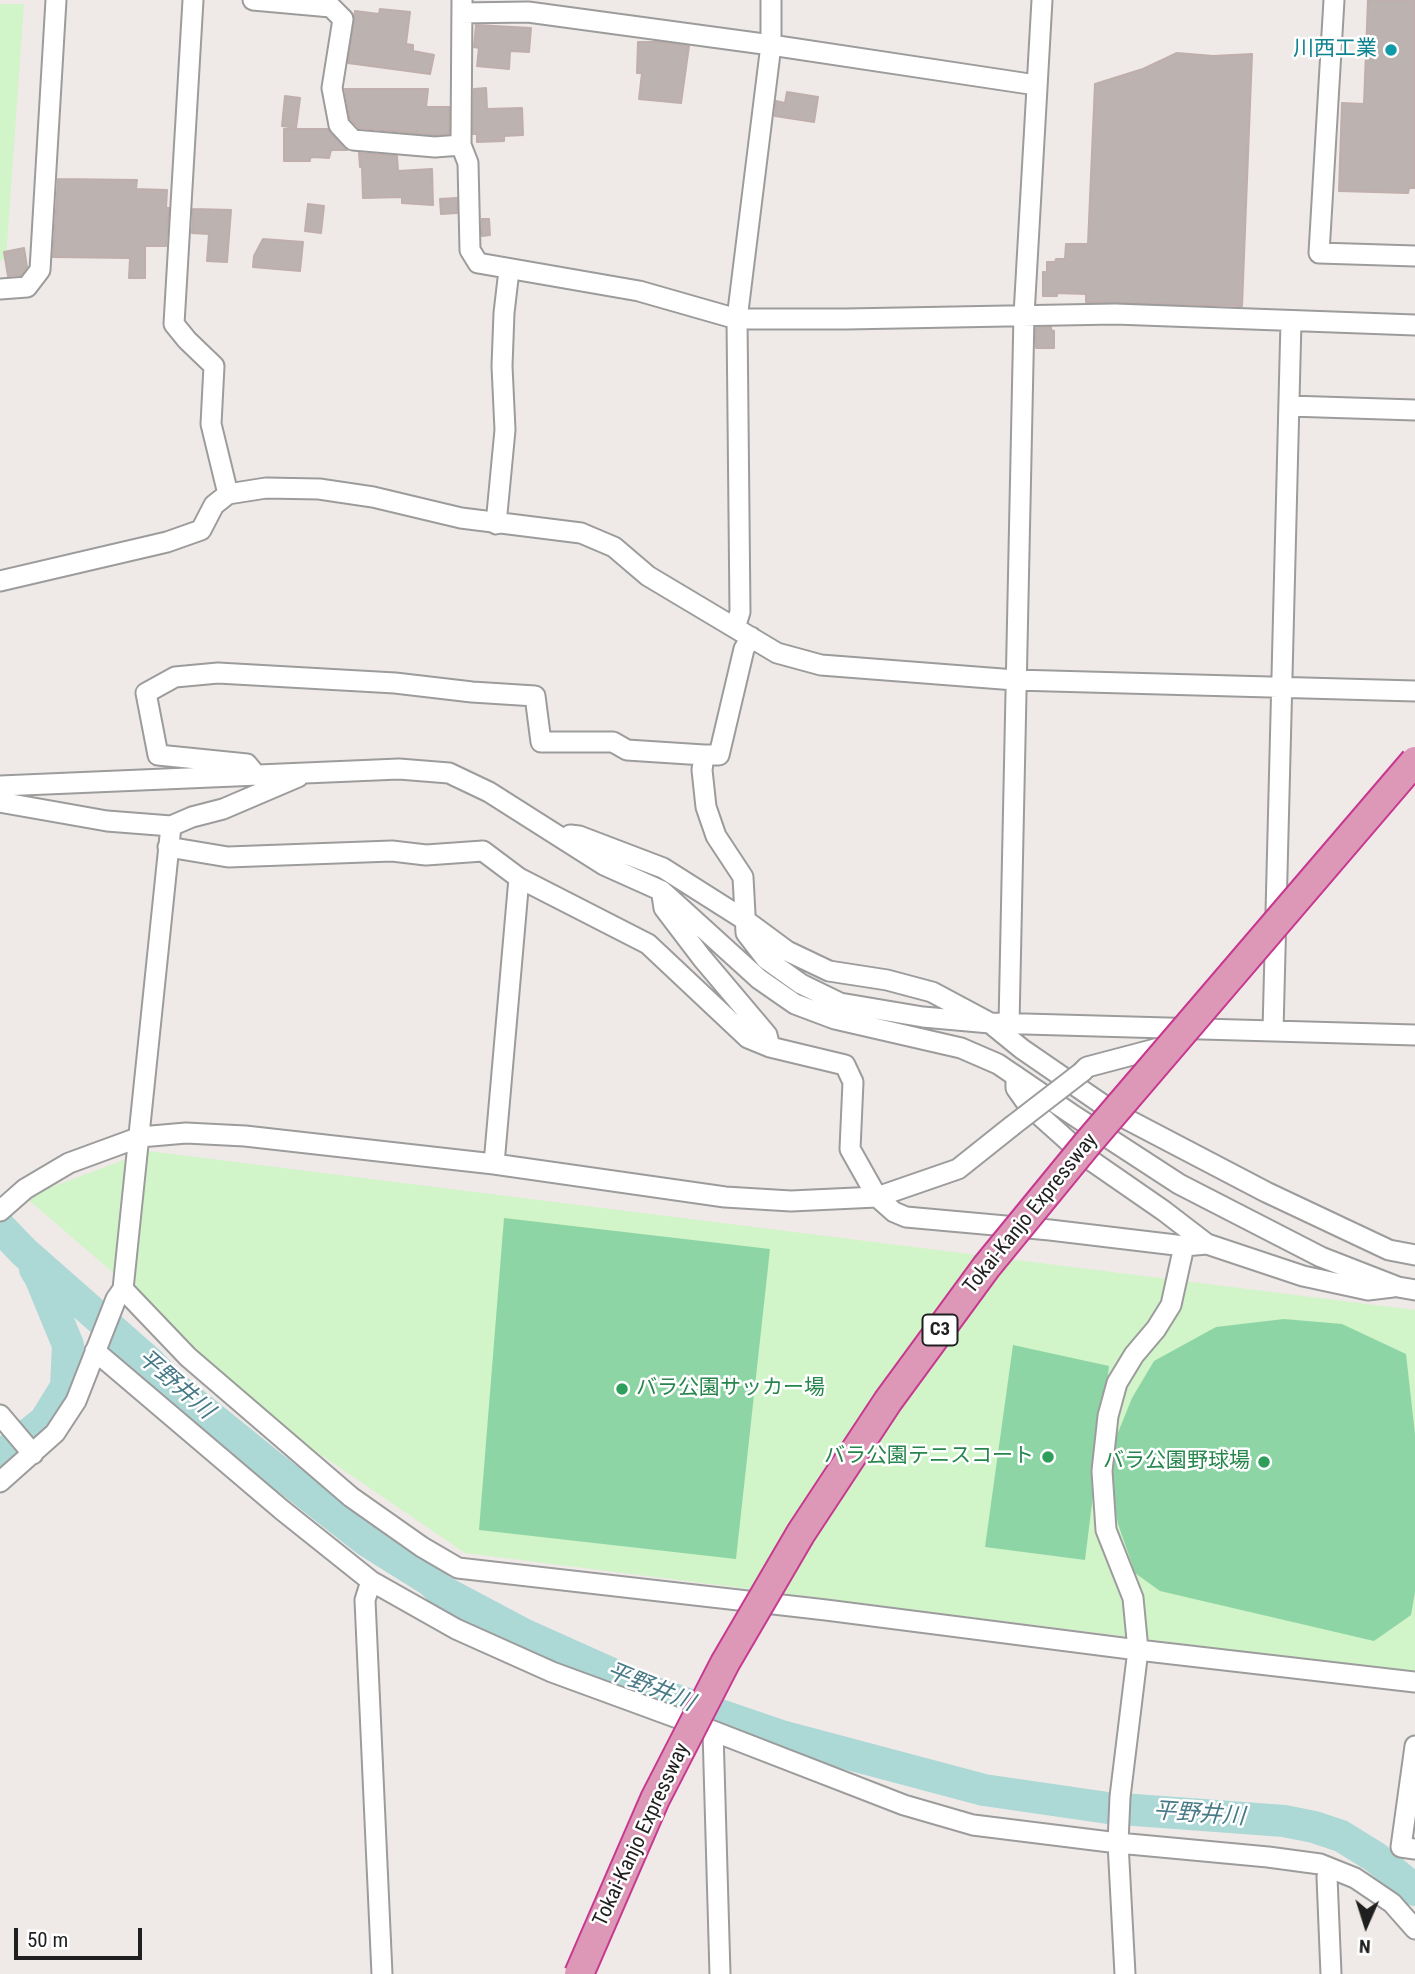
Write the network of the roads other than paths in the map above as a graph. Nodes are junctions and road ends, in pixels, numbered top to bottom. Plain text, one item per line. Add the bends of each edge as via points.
1 (56, 0) edge
2 (193, 0) edge
3 (253, 0) edge
4 (771, 0) edge
5 (1042, 0) edge
6 (1334, 0) edge
7 (462, 7) edge
8 (771, 45) junction
9 (1036, 85) junction
10 (461, 145) junction
11 (1415, 256) edge
12 (509, 270) junction
13 (0, 289) edge
14 (1024, 315) junction
15 (737, 319) junction
16 (1291, 321) junction
17 (1415, 325) edge
18 (1289, 406) junction
19 (1415, 410) edge
20 (228, 494) junction
21 (496, 524) junction
22 (0, 581) edge
23 (743, 633) junction
24 (1015, 680) junction
25 (1283, 688) junction
26 (1415, 691) edge
27 (704, 755) junction
28 (1415, 761) edge
29 (309, 772) junction
30 (257, 775) junction
31 (0, 786) edge
32 (0, 802) edge
33 (171, 826) junction
34 (555, 833) junction
35 (168, 846) junction
36 (519, 878) junction
37 (662, 891) junction
38 (744, 920) junction
39 (837, 1011) junction
40 (1000, 1024) junction
41 (1225, 1030) junction
42 (1273, 1031) junction
43 (1415, 1035) edge
44 (770, 1047) junction
45 (1016, 1076) junction
46 (140, 1137) junction
47 (494, 1164) junction
48 (877, 1198) junction
49 (0, 1211) edge
50 (1207, 1244) junction
51 (1184, 1246) junction
52 (1415, 1255) edge
53 (1406, 1288) edge
54 (120, 1294) junction
55 (96, 1348) junction
56 (6, 1421) edge
57 (30, 1450) junction
58 (0, 1482) edge
59 (371, 1581) junction
60 (1138, 1650) junction
61 (1415, 1682) edge
62 (713, 1731) junction
63 (1415, 1746) edge
64 (1119, 1839) junction
65 (1415, 1849) edge
66 (1330, 1869) junction
67 (1415, 1929) edge
68 (382, 1974) edge
69 (579, 1974) edge
70 (720, 1974) edge
71 (1125, 1974) edge
72 (1331, 1974) edge

1 - 13 street via 40,270 27,287
2 - 20 street via 174,324 214,366 211,424
3 - 10 street via 331,7 343,19 332,88 339,125 353,139
4 - 8 street
5 - 9 street
6 - 11 street via 1319,253
7 - 8 street
7 - 10 street
8 - 9 street
8 - 15 street
9 - 14 street
10 - 12 street via 468,163 470,250 478,263
12 - 15 street via 639,291
12 - 21 street via 502,366 505,430
14 - 15 street
14 - 16 street
14 - 24 street
15 - 23 street
16 - 17 street
16 - 18 street
18 - 19 street
18 - 25 street
20 - 21 street via 266,488 318,489
20 - 22 street via 215,505 201,530
21 - 23 street via 581,533 614,547 648,576
23 - 24 street via 777,653 821,665
23 - 27 street via 744,649 719,754
24 - 25 street
24 - 40 street
25 - 26 street
25 - 42 street
27 - 30 street via 627,750 613,742 541,741 535,696 218,673 175,677 146,693 158,755 247,764
27 - 38 street via 706,807 716,836 743,877
28 - 69 highway, Tokai-Kanjo Expressway / C3, bridge via 1087,1144 987,1266 888,1401 801,1533 725,1663 655,1799
29 - 30 street
29 - 33 street
29 - 34 street via 399,769 449,773
30 - 31 street
32 - 33 street via 107,821
33 - 35 street
34 - 37 street via 604,865
34 - 38 street via 579,836 663,868
35 - 36 street via 228,858 483,851
35 - 46 street
36 - 44 street via 648,944 748,1038
36 - 47 street
37 - 39 street via 759,979 796,1004
37 - 44 street via 664,908 767,1035
38 - 39 street via 746,933 766,959
38 - 40 street via 787,951 830,971 932,992
39 - 40 street
39 - 45 street via 961,1048
40 - 41 street
40 - 52 street via 1022,1049 1115,1113 1388,1250
41 - 42 street
41 - 48 street, bridge via 1087,1067 958,1169
42 - 43 street
44 - 48 street via 845,1065 853,1082 850,1149
45 - 50 street via 1016,1088 1028,1105 1086,1157
45 - 53 street via 1179,1184 1321,1257
46 - 47 street via 186,1133 245,1136
46 - 49 street via 69,1163 25,1189
46 - 54 street
47 - 48 street via 725,1197 791,1201
48 - 51 street via 906,1217
50 - 51 street
50 - 53 street via 1303,1276 1368,1290
51 - 60 street via 1171,1305 1117,1383 1108,1416 1102,1497 1107,1530 1133,1598
54 - 55 street
54 - 60 street via 351,1497 458,1568
55 - 57 street via 76,1401 55,1433
55 - 59 street
56 - 57 street
57 - 58 street
59 - 62 street via 456,1629 552,1672
59 - 68 street via 365,1600
60 - 61 street
60 - 64 street
62 - 64 street via 904,1805 973,1825
62 - 70 street
63 - 65 street via 1401,1847
64 - 66 street via 1320,1864
64 - 71 street
66 - 67 street via 1355,1878 1392,1903
66 - 72 street

